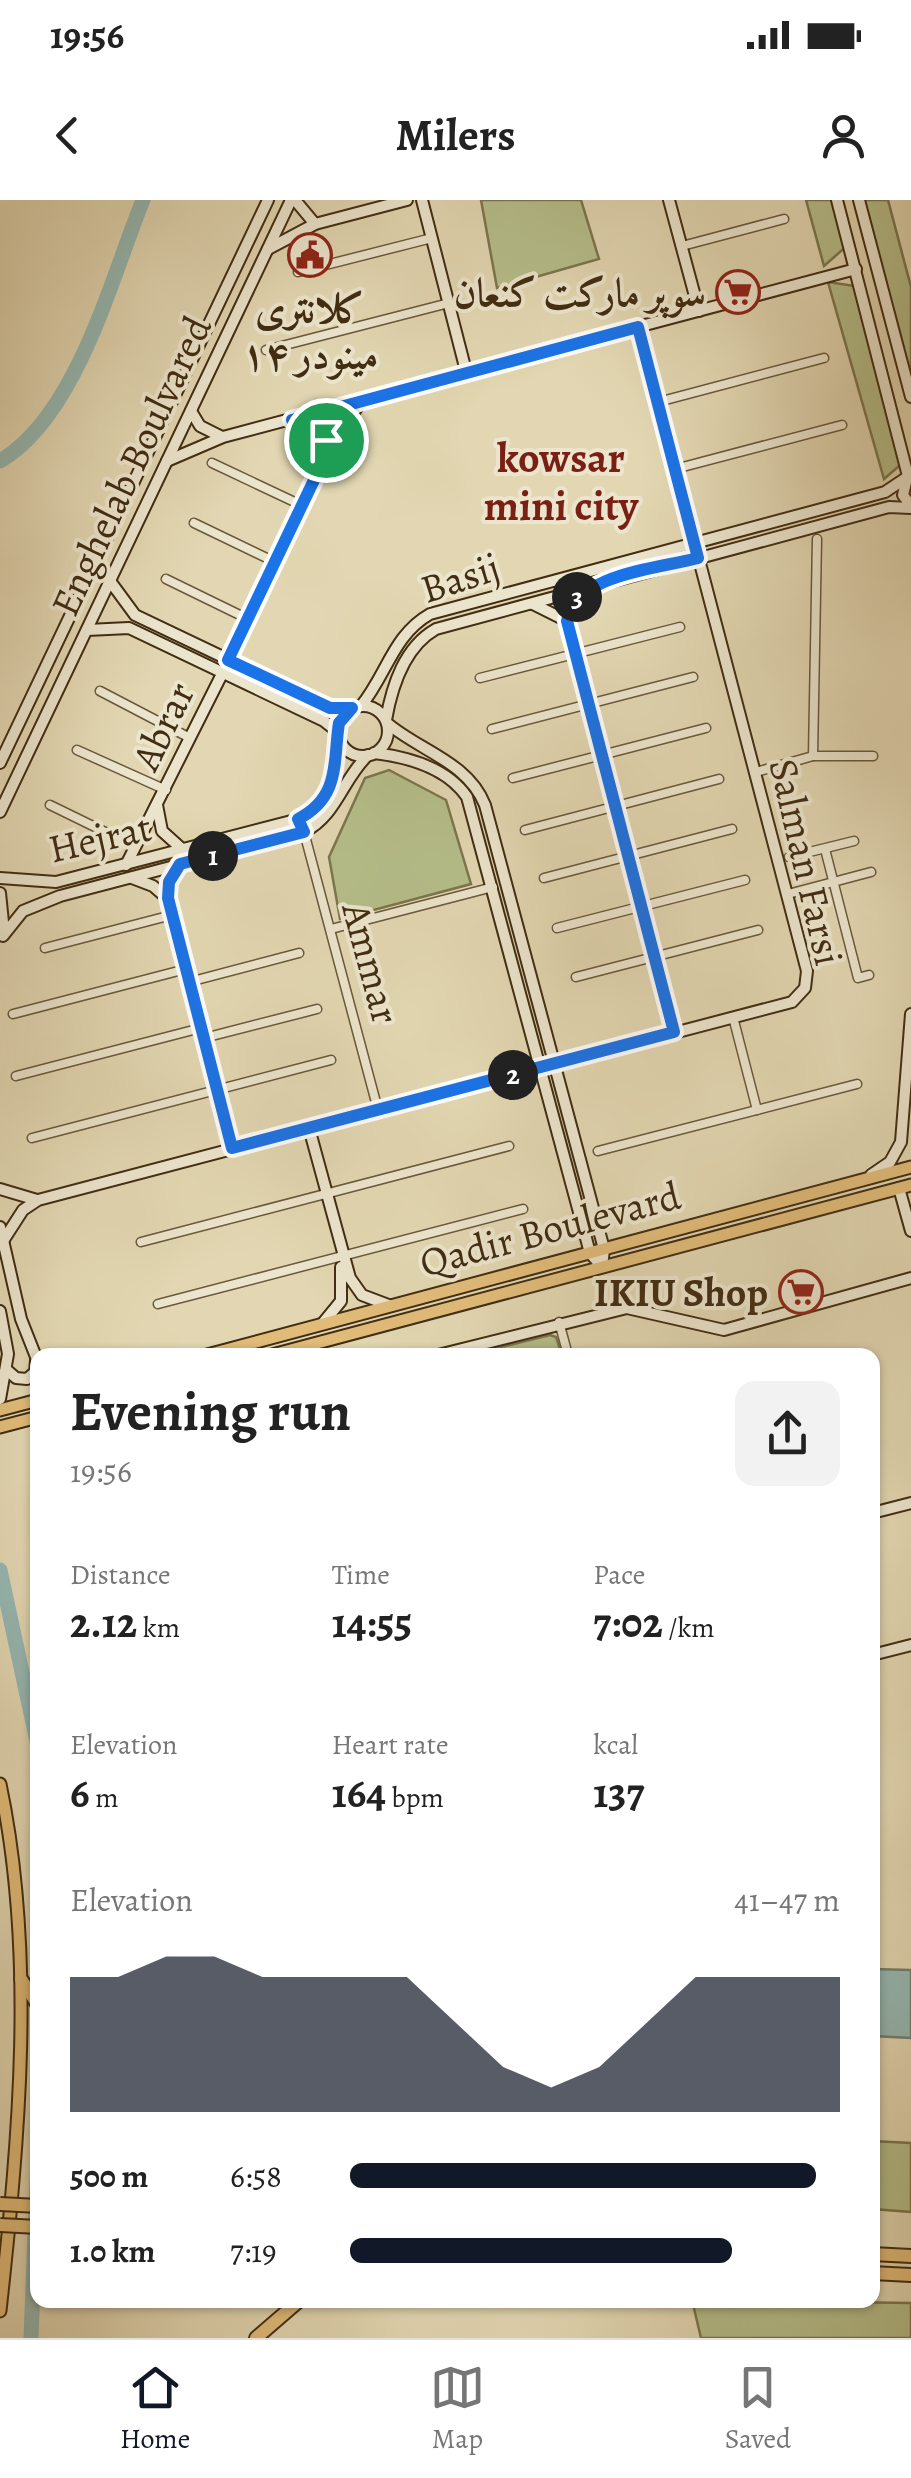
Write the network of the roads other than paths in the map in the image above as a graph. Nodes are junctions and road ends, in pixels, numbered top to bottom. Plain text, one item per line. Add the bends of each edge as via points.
1 (268, 200) edge
2 (293, 200) edge
3 (407, 200) edge
4 (422, 200) edge
5 (669, 200) edge
6 (838, 200) edge
7 (859, 200) edge
8 (784, 219) dead end
9 (315, 224) junction
10 (432, 238) junction
11 (682, 246) junction
12 (268, 249) junction
13 (856, 270) junction
14 (298, 272) dead end
15 (449, 303) junction
16 (699, 311) junction
17 (638, 327) junction
18 (266, 350) dead end
19 (824, 358) dead end
20 (466, 372) junction
21 (911, 397) edge
22 (367, 400) junction
23 (658, 402) junction
24 (190, 411) junction
25 (292, 420) junction
26 (842, 425) dead end
27 (223, 437) junction
28 (326, 455) junction
29 (167, 460) junction
30 (212, 463) dead end
31 (676, 469) junction
32 (908, 476) edge
33 (301, 505) junction
34 (911, 507) edge
35 (194, 524) dead end
36 (817, 539) dead end
37 (694, 543) junction
38 (698, 558) junction
39 (275, 562) junction
40 (166, 579) dead end
41 (110, 581) junction
42 (592, 586) junction
43 (530, 603) junction
44 (135, 616) junction
45 (248, 619) junction
46 (567, 621) junction
47 (680, 627) dead end
48 (130, 628) junction
49 (86, 630) junction
50 (576, 654) junction
51 (228, 660) junction
52 (222, 674) junction
53 (693, 677) dead end
54 (480, 678) dead end
55 (100, 691) dead end
56 (589, 704) junction
57 (357, 707) junction
58 (386, 722) junction
59 (706, 728) dead end
60 (492, 729) dead end
61 (339, 737) junction
62 (190, 738) junction
63 (77, 750) dead end
64 (371, 754) junction
65 (602, 755) junction
66 (813, 756) junction
67 (873, 756) dead end
68 (0, 763) edge
69 (756, 772) junction
70 (514, 778) dead end
71 (719, 779) dead end
72 (166, 790) junction
73 (158, 804) junction
74 (50, 805) dead end
75 (616, 806) junction
76 (0, 812) edge
77 (298, 819) junction
78 (732, 829) dead end
79 (524, 830) dead end
80 (304, 832) junction
81 (854, 842) dead end
82 (136, 847) junction
83 (182, 849) junction
84 (825, 849) junction
85 (628, 856) junction
86 (789, 857) dead end
87 (180, 864) junction
88 (126, 865) junction
89 (870, 872) dead end
90 (0, 878) edge
91 (131, 878) junction
92 (544, 878) dead end
93 (745, 880) dead end
94 (834, 882) junction
95 (492, 887) junction
96 (0, 893) edge
97 (788, 894) junction
98 (168, 898) junction
99 (641, 906) junction
100 (172, 915) junction
101 (331, 928) junction
102 (557, 928) dead end
103 (758, 930) dead end
104 (1, 939) edge
105 (45, 948) dead end
106 (299, 954) dead end
107 (654, 957) junction
108 (186, 969) junction
109 (869, 975) dead end
110 (576, 977) dead end
111 (189, 982) junction
112 (317, 1008) dead end
113 (13, 1014) dead end
114 (911, 1014) edge
115 (733, 1017) junction
116 (674, 1032) junction
117 (203, 1033) junction
118 (331, 1060) dead end
119 (554, 1064) junction
120 (541, 1067) junction
121 (16, 1076) dead end
122 (858, 1084) dead end
123 (217, 1090) junction
124 (378, 1110) junction
125 (757, 1110) junction
126 (309, 1128) junction
127 (32, 1138) dead end
128 (906, 1145) edge
129 (509, 1146) dead end
130 (232, 1148) junction
131 (598, 1151) dead end
132 (911, 1167) edge
133 (865, 1178) junction
134 (905, 1186) edge
135 (0, 1189) edge
136 (326, 1194) junction
137 (38, 1200) junction
138 (524, 1209) dead end
139 (0, 1227) edge
140 (911, 1232) edge
141 (3, 1241) junction
142 (141, 1242) dead end
143 (604, 1248) junction
144 (590, 1253) junction
145 (340, 1256) junction
146 (602, 1267) junction
147 (911, 1278) edge
148 (158, 1304) dead end
149 (391, 1306) junction
150 (0, 1310) edge
151 (559, 1322) junction
152 (322, 1324) junction
153 (32, 1348) edge
154 (233, 1348) edge
155 (298, 1348) edge
156 (464, 1348) edge
157 (566, 1348) edge
158 (8, 1370) junction
159 (30, 1376) edge
160 (0, 1400) edge
161 (30, 1402) edge
162 (0, 1410) edge
163 (30, 1419) edge
164 (0, 1427) edge
165 (911, 1503) edge
166 (880, 1511) edge
167 (911, 1646) edge
168 (880, 1653) edge
169 (0, 1784) edge
170 (21, 1979) junction
171 (30, 1993) edge
172 (0, 2204) edge
173 (30, 2206) edge
174 (0, 2225) edge
175 (30, 2227) edge
176 (880, 2254) edge
177 (911, 2256) edge
178 (880, 2273) edge
179 (911, 2275) edge
180 (291, 2308) edge
181 (0, 2311) edge
182 (256, 2338) edge

1 - 68 main road, Enghelab Boulvared
2 - 9 main road
2 - 12 main road, Enghelab Boulvared
3 - 9 main road
4 - 10 main road
5 - 11 main road
6 - 13 main road
7 - 21 main road
8 - 11 street
9 - 12 main road
10 - 14 street
10 - 15 main road
11 - 16 main road
12 - 24 main road, Enghelab Boulvared
13 - 16 main road
13 - 32 main road
15 - 18 street
15 - 20 main road
16 - 17 main road
17 - 20 main road
17 - 23 main road, Salman Farsi
19 - 23 street
20 - 22 main road
22 - 25 main road
22 - 28 main road via 351,410
23 - 31 main road, Salman Farsi
24 - 27 main road via 206,431
24 - 29 main road, Enghelab Boulvared
25 - 27 main road
25 - 28 main road via 319,427
26 - 31 street
27 - 29 main road
28 - 33 main road
29 - 41 main road, Enghelab Boulvared
30 - 33 street
31 - 37 main road, Salman Farsi
32 - 34 main road via 904,495
32 - 37 main road, Basij via 885,492
33 - 39 main road
34 - 38 main road, Basij via 888,507
35 - 39 street
36 - 66 street
37 - 38 main road, Salman Farsi
37 - 57 main road, Basij via 430,614 405,632 377,687
38 - 42 main road, Basij
38 - 69 main road, Salman Farsi
39 - 45 main road
40 - 45 street
41 - 44 main road
41 - 49 main road, Enghelab Boulvared
42 - 43 main road, Basij
42 - 46 main road via 572,604
43 - 46 main road
43 - 58 main road, Basij via 426,634 409,652
44 - 48 main road
44 - 51 main road
45 - 51 main road
46 - 50 main road
47 - 50 street
48 - 49 main road
48 - 52 main road
49 - 76 main road, Enghelab Boulvared
50 - 54 street
50 - 56 main road
51 - 57 main road via 330,708
52 - 61 main road via 324,720
52 - 62 main road, Abrar
53 - 56 street
55 - 62 street
56 - 60 street
56 - 65 main road
57 - 58 main road via 371,707
57 - 61 main road via 344,714
58 - 64 main road via 388,735
58 - 119 main road via 470,776 478,788
59 - 65 street
61 - 64 main road via 352,754
61 - 77 main road via 338,766 323,798
62 - 72 main road, Abrar
63 - 72 street
64 - 80 main road via 351,772 327,817
64 - 95 main road via 398,756 461,788
65 - 70 street
65 - 75 main road
66 - 67 street
66 - 69 street
69 - 97 main road, Salman Farsi
71 - 75 street
72 - 73 main road, Abrar
73 - 82 main road, Abrar
73 - 83 main road via 162,831
74 - 82 street
75 - 79 street
75 - 85 main road
77 - 80 main road
77 - 83 main road, Hejrat
78 - 85 street
80 - 87 main road, Hejrat
80 - 101 street, Ammar
81 - 84 street
82 - 88 main road, Abrar
83 - 88 main road, Hejrat
84 - 86 street
84 - 94 street
85 - 92 street
85 - 99 main road
87 - 91 main road, Hejrat
87 - 98 main road
88 - 90 main road, Hejrat via 56,882
89 - 94 street
91 - 98 main road
91 - 104 main road, Hejrat via 39,903 23,911
93 - 99 street
94 - 97 street
94 - 109 street via 858,978
95 - 101 street
95 - 120 main road
96 - 104 main road
97 - 115 main road, Salman Farsi via 808,971 800,995
98 - 100 main road
99 - 102 street
99 - 107 main road
100 - 105 street
100 - 108 main road
101 - 124 street, Ammar
103 - 107 street
106 - 111 street
107 - 110 street
107 - 116 main road
108 - 111 main road
108 - 113 street
111 - 117 main road
112 - 117 street
114 - 128 main road
115 - 116 main road, Salman Farsi
115 - 125 street
116 - 119 main road, Salman Farsi
117 - 121 street
117 - 123 main road
118 - 123 street
119 - 120 main road, Salman Farsi
119 - 143 main road
120 - 124 main road, Salman Farsi
120 - 144 main road
122 - 125 street
123 - 127 street
123 - 130 main road
124 - 126 main road, Salman Farsi
125 - 131 street
126 - 130 main road, Salman Farsi
126 - 136 main road
128 - 133 main road
129 - 136 street
130 - 137 main road, Salman Farsi
132 - 133 main road, Qadir Boulevard
133 - 143 main road, Qadir Boulevard
134 - 140 main road
134 - 146 main road, Qadir Boulevard
135 - 137 main road
136 - 142 street
136 - 145 main road
137 - 141 main road
138 - 145 street
139 - 141 main road
141 - 153 main road
143 - 144 main road, Qadir Boulevard
143 - 146 main road
144 - 146 main road
144 - 149 main road, Qadir Boulevard
145 - 148 street
145 - 149 main road via 362,1295
145 - 152 main road via 341,1301
146 - 155 main road, Qadir Boulevard
147 - 151 main road via 724,1330 628,1308
149 - 152 main road, Qadir Boulevard
150 - 158 main road
151 - 156 main road
151 - 157 street
152 - 154 main road, Qadir Boulevard
158 - 159 main road via 16,1378
158 - 160 main road
161 - 162 main road
163 - 164 main road
165 - 166 main road
167 - 168 main road
169 - 170 main road
170 - 171 highway
170 - 181 main road via 13,2193
172 - 173 highway, bridge
174 - 175 highway, bridge
176 - 177 highway
178 - 179 highway
180 - 182 highway

